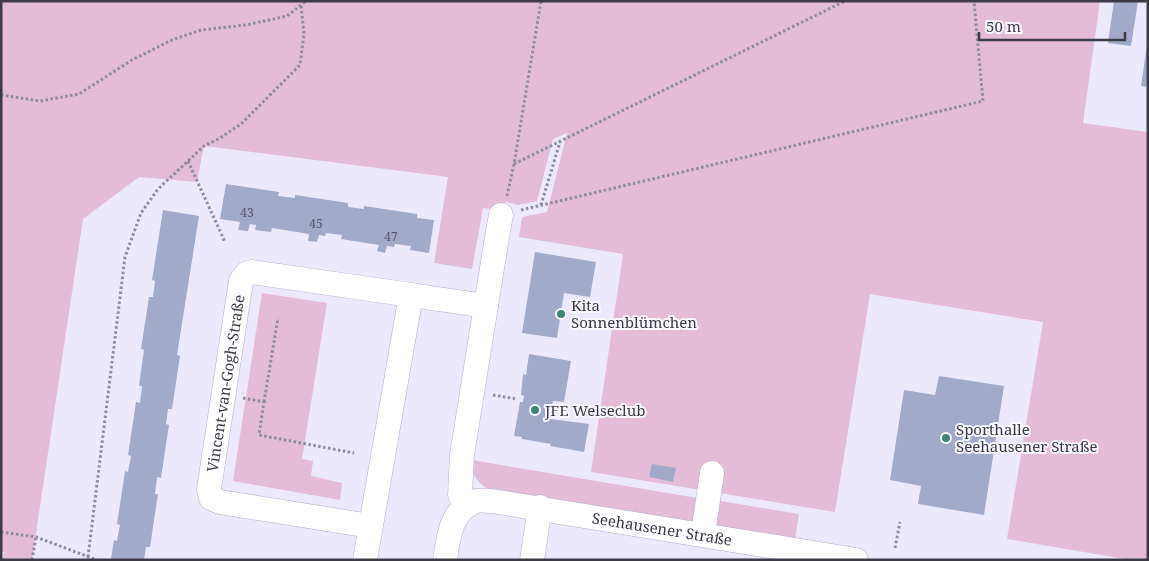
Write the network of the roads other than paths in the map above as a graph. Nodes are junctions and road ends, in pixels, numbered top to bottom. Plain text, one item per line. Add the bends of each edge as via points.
1 (502, 215) road end
2 (411, 295) junction
3 (486, 306) junction
4 (712, 473) dead end
5 (468, 505) junction
6 (540, 507) junction
7 (370, 526) junction
8 (703, 534) junction
9 (365, 560) edge
10 (445, 560) edge
11 (532, 560) edge
12 (856, 560) edge

1 - 3 street
2 - 3 street, Vincent-van-Gogh-Straße
2 - 7 street
2 - 7 street, Vincent-van-Gogh-Straße via 252,272 241,280 209,490 211,498
3 - 5 street via 462,454 460,495
4 - 8 street
5 - 6 street, Seehausener Straße via 492,500
5 - 10 street via 454,520
6 - 8 street, Seehausener Straße
6 - 11 street
7 - 9 street
8 - 12 street, Seehausener Straße

